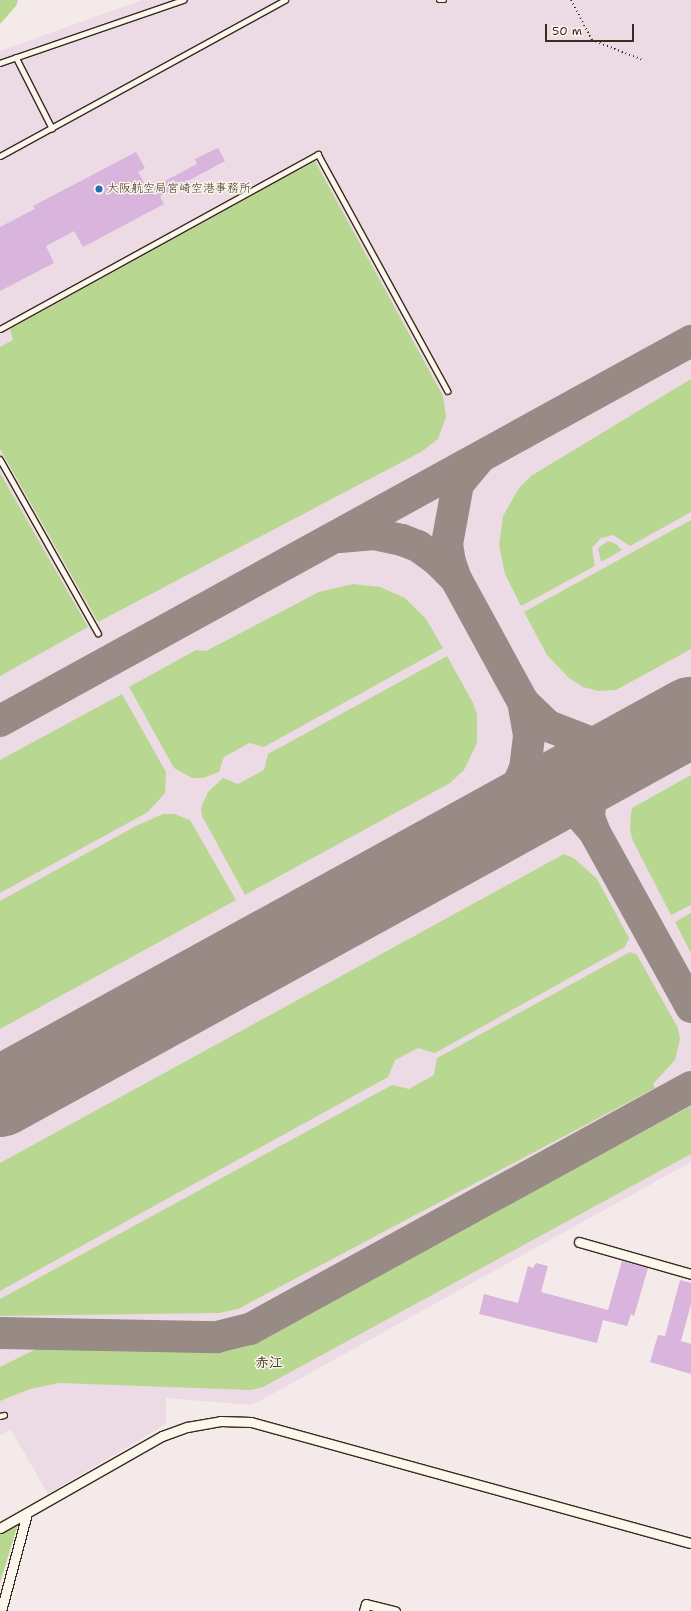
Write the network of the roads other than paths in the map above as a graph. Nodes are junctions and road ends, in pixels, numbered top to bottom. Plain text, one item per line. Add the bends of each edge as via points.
1 (183, 0) edge
2 (285, 0) edge
3 (439, 0) edge
4 (444, 0) edge
5 (16, 57) junction
6 (0, 63) edge
7 (52, 128) junction
8 (0, 156) edge
9 (0, 329) edge
10 (448, 391) dead end
11 (0, 459) edge
12 (98, 633) dead end
13 (579, 1242) dead end
14 (691, 1274) edge
15 (27, 1513) junction
16 (0, 1528) edge
17 (691, 1543) edge
18 (1, 1611) edge
19 (364, 1611) edge
20 (395, 1611) edge

1 - 5 lane
2 - 7 lane
3 - 4 lane
5 - 6 lane
5 - 7 lane
7 - 8 lane
9 - 10 lane via 318,154
11 - 12 lane
13 - 14 street
15 - 16 street
15 - 17 street via 162,1436 187,1427 220,1421 251,1422
15 - 18 street
19 - 20 street via 366,1604

